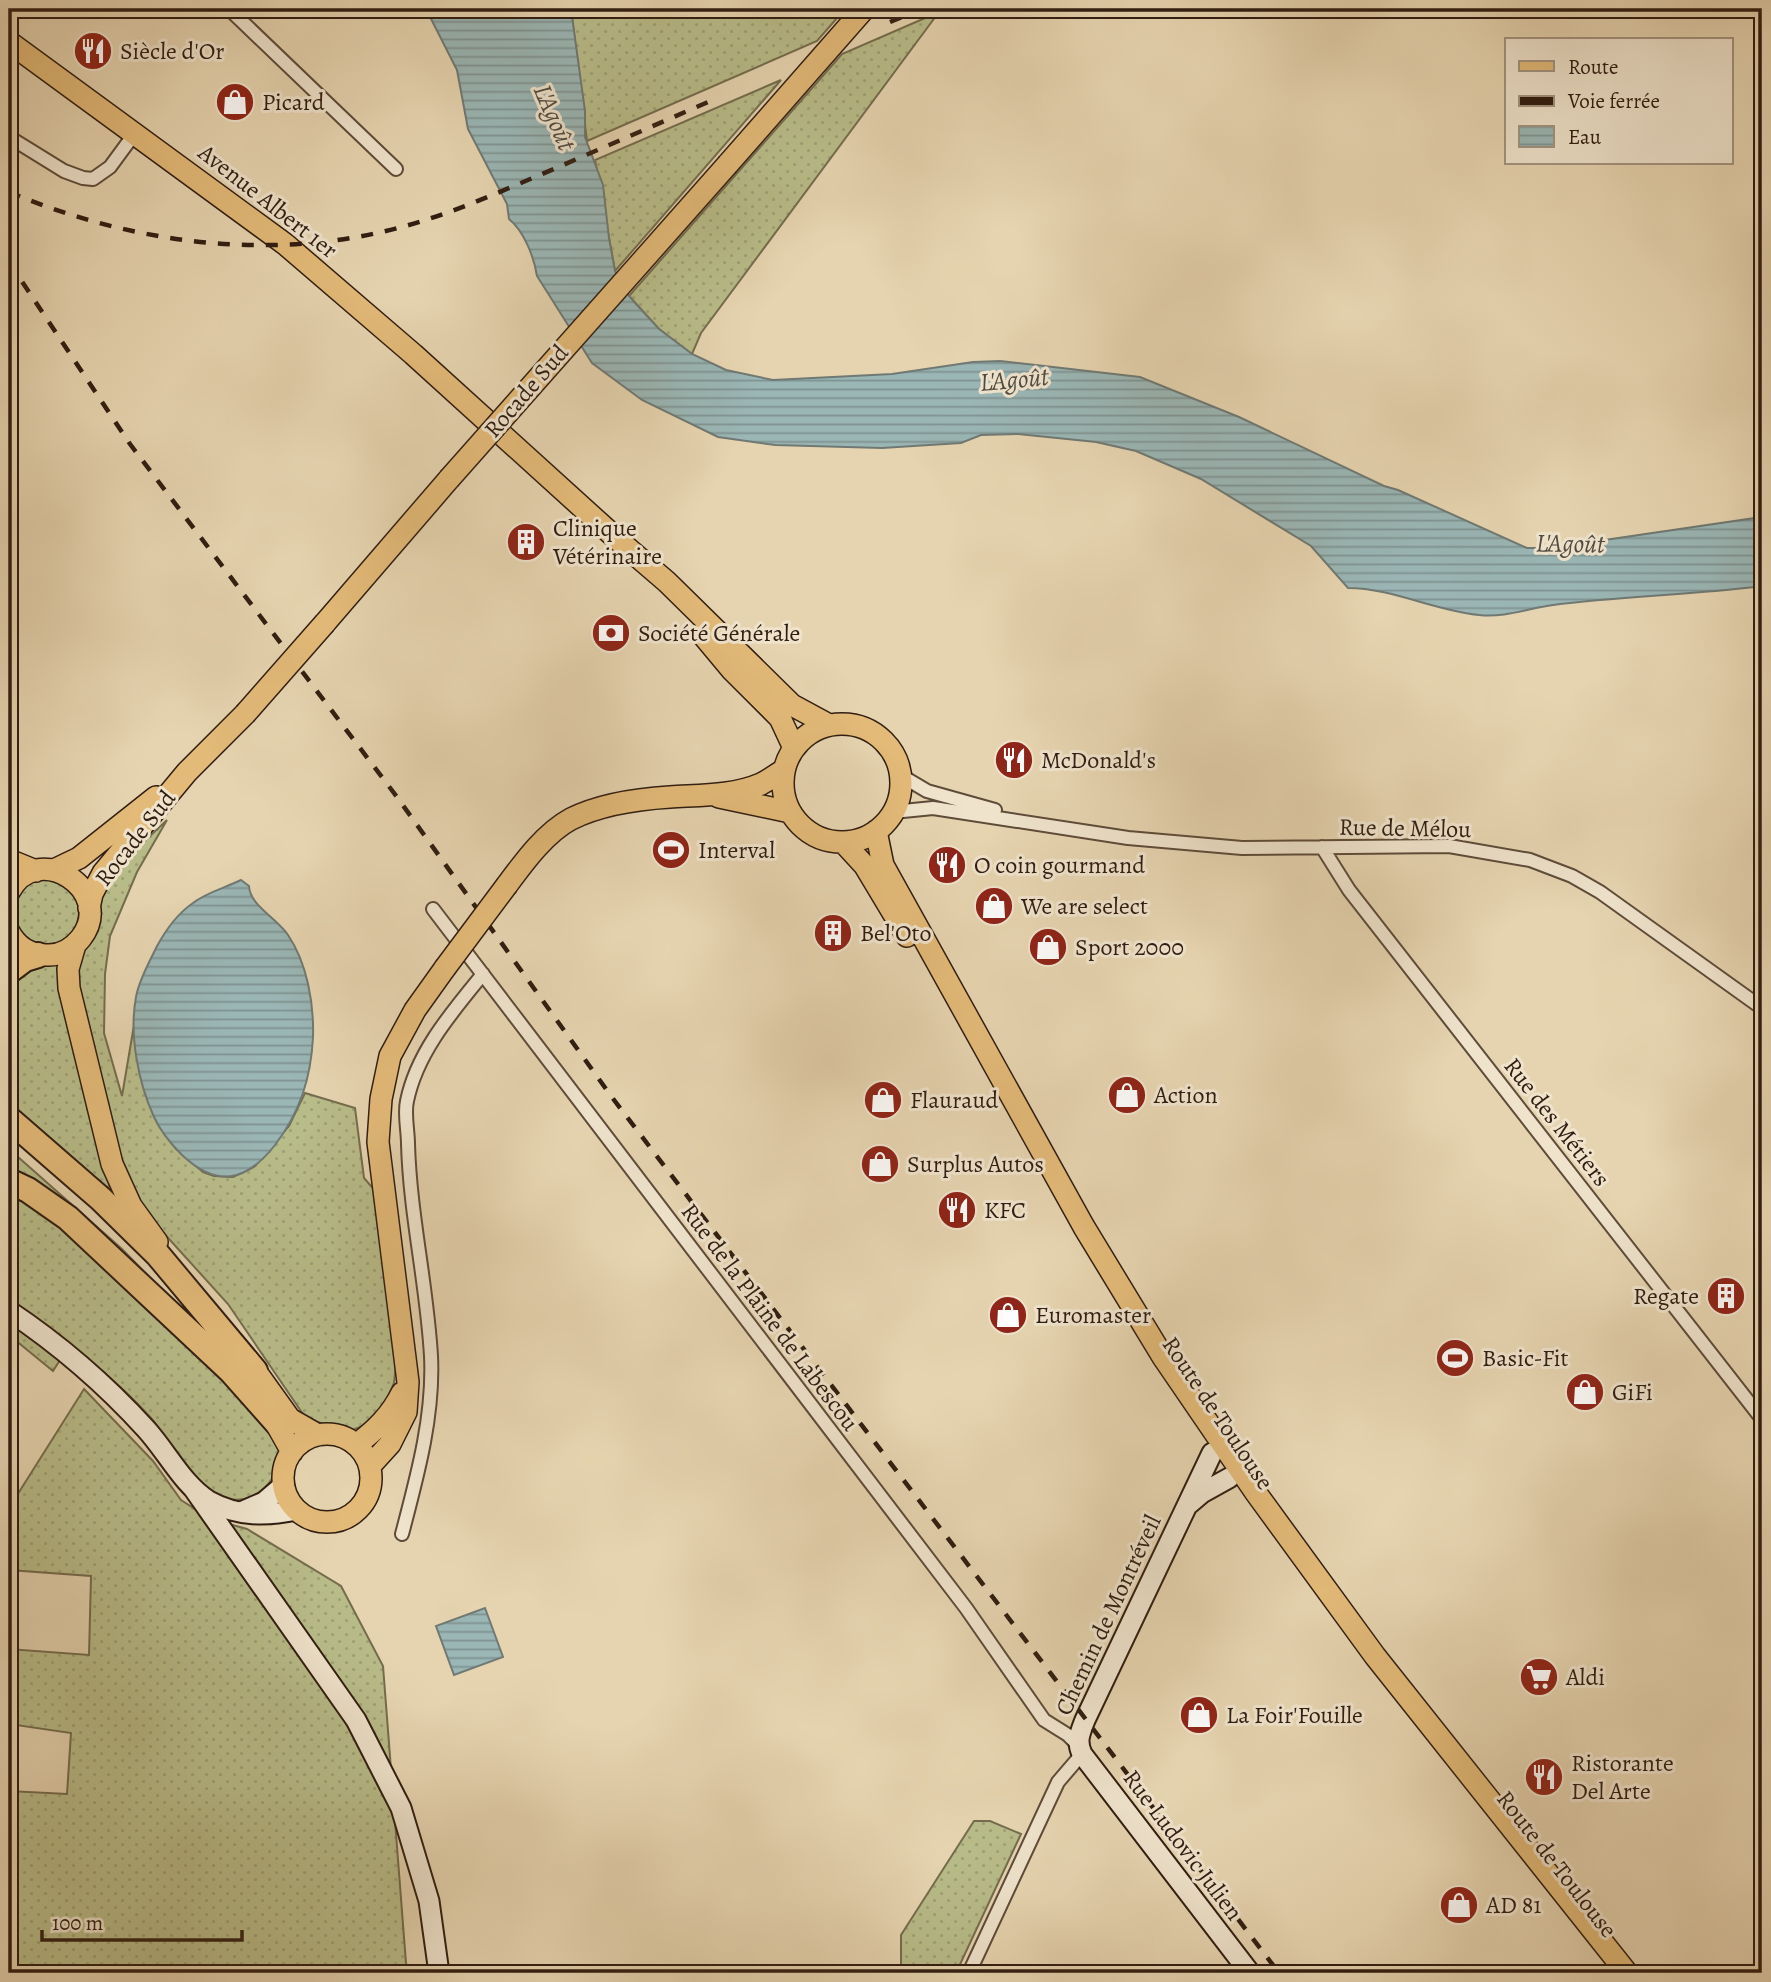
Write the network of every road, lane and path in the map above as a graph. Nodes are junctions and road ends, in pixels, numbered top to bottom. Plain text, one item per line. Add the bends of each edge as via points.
1 (229, 9) edge
2 (863, 9) edge
3 (9, 42) edge
4 (135, 133) junction
5 (9, 137) edge
6 (396, 169) dead end
7 (617, 539) junction
8 (829, 725) junction
9 (794, 748) junction
10 (784, 770) junction
11 (187, 772) junction
12 (900, 775) junction
13 (711, 795) junction
14 (790, 812) junction
15 (893, 812) junction
16 (1046, 825) junction
17 (876, 831) junction
18 (844, 842) junction
19 (1322, 848) junction
20 (9, 860) edge
21 (45, 870) junction
22 (9, 892) edge
23 (89, 908) junction
24 (433, 909) dead end
25 (9, 932) edge
26 (75, 944) junction
27 (38, 955) junction
28 (9, 971) edge
29 (482, 974) junction
30 (1762, 1008) edge
31 (9, 1119) edge
32 (9, 1132) edge
33 (9, 1181) edge
34 (9, 1311) edge
35 (255, 1371) junction
36 (408, 1382) junction
37 (1762, 1419) edge
38 (278, 1424) junction
39 (318, 1435) junction
40 (356, 1445) junction
41 (292, 1452) junction
42 (1212, 1453) junction
43 (370, 1466) junction
44 (1229, 1478) junction
45 (284, 1485) junction
46 (193, 1488) junction
47 (1185, 1507) junction
48 (297, 1510) junction
49 (240, 1512) junction
50 (402, 1534) dead end
51 (1080, 1750) junction
52 (439, 1973) edge
53 (969, 1973) edge
54 (1250, 1973) edge
55 (1609, 1973) edge
56 (1627, 1973) edge

1 - 6 street
2 - 11 main road, Rocade Sud, bridge via 325,624
3 - 4 main road, Avenue Albert 1er
4 - 5 street via 110,167 93,178 64,171
4 - 7 main road, Avenue Albert 1er via 285,244
7 - 8 main road via 792,705
7 - 9 main road via 779,718
8 - 9 main road
8 - 12 main road via 858,726 879,737 889,747
9 - 10 main road
10 - 13 main road via 761,784
10 - 14 main road
11 - 21 main road, Rocade Sud via 79,858
11 - 23 main road, Rocade Sud via 103,873
12 - 15 main road
12 - 16 street, Rue de Mélou via 927,791
13 - 14 main road
13 - 36 main road, bridge via 618,803 570,820 535,848 415,1010 390,1056 378,1142
14 - 18 main road via 810,832
15 - 16 street, Rue de Mélou via 926,807
15 - 17 main road
16 - 19 street, Rue de Mélou via 1242,848
17 - 18 main road
17 - 56 main road via 883,865 1084,1227 1160,1353 1375,1656
18 - 42 main road, Route de Toulouse via 865,866 905,931 1082,1252 1156,1373
19 - 30 street, Rue de Mélou via 1449,846 1530,859 1600,892
19 - 37 street, Rue des Métiers via 1349,890
20 - 21 main road
21 - 22 main road, Rocade Sud via 23,876
21 - 23 main road via 74,879
23 - 26 main road, Rocade Sud via 83,934
24 - 29 street, Rue de la Plaine de Labescou
25 - 27 main road via 25,950
26 - 27 main road via 64,952
26 - 35 main road, Rocade Sud via 68,969 69,988 121,1186 142,1224 205,1298
27 - 28 highway
29 - 50 street via 424,1054 407,1102 409,1167 431,1358 429,1408
29 - 51 street, Rue de la Plaine de Labescou via 966,1608 1045,1720 1068,1735
31 - 35 highway via 158,1255
32 - 38 main road via 146,1256 188,1301
33 - 38 highway via 68,1218 230,1371
34 - 46 street via 72,1356 120,1401
35 - 39 main road, Rocade Sud via 290,1419
36 - 40 main road via 377,1429
36 - 43 main road via 406,1412 390,1444
38 - 41 main road
39 - 40 main road via 334,1434
39 - 41 main road
40 - 43 main road
41 - 45 main road via 284,1468
42 - 44 main road, Route de Toulouse
42 - 47 street, Chemin de Montréveil
43 - 48 main road via 366,1499 350,1516 322,1522
44 - 47 street, Chemin de Montréveil
44 - 55 main road, Route de Toulouse via 1365,1663
45 - 48 main road
45 - 49 street via 264,1502
46 - 49 street via 208,1500
46 - 52 street via 356,1720 401,1808 429,1901
47 - 51 street, Chemin de Montréveil via 1085,1720
48 - 49 street via 268,1516
51 - 53 street via 1058,1782
51 - 54 street, Rue Ludovic Julien

